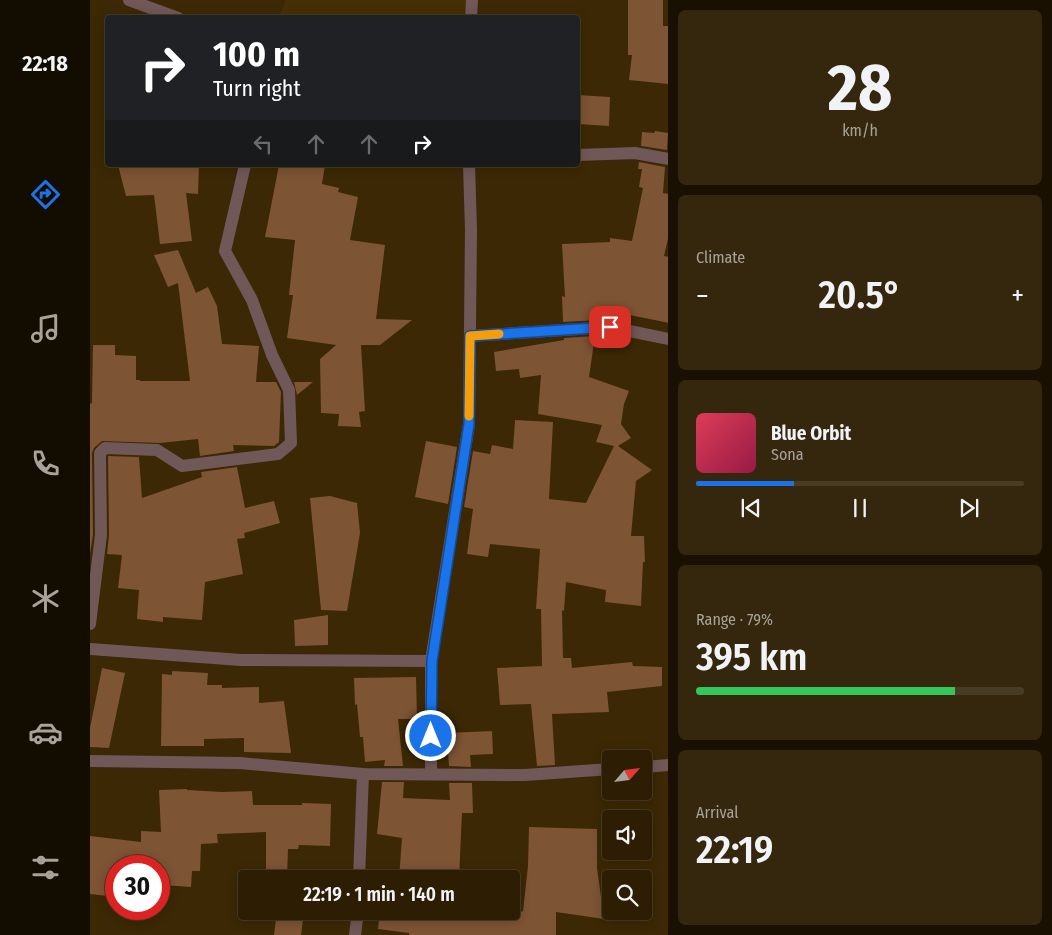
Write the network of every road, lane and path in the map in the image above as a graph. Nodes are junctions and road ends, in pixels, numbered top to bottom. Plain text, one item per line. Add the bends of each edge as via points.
1 (129, 0) edge
2 (472, 0) edge
3 (170, 15) edge
4 (471, 15) edge
5 (580, 155) edge
6 (668, 159) edge
7 (245, 167) edge
8 (469, 167) edge
9 (470, 336) junction
10 (668, 339) edge
11 (90, 624) edge
12 (90, 649) edge
13 (432, 661) junction
14 (90, 761) edge
15 (668, 765) edge
16 (652, 766) edge
17 (602, 770) edge
18 (364, 774) junction
19 (431, 774) junction
20 (359, 870) edge
21 (357, 920) edge
22 (355, 935) edge

1 - 3 street
2 - 4 street
5 - 6 street via 635,153
7 - 11 street via 225,251 252,300 288,390 291,443 278,454 182,466 157,450 105,448 100,453 101,535
8 - 9 street via 472,230
9 - 10 street via 610,327
9 - 13 street via 469,424
12 - 13 street via 242,660
13 - 19 street
14 - 18 street via 240,763
15 - 16 street
17 - 19 street via 525,775
18 - 19 street
18 - 20 street
21 - 22 street

